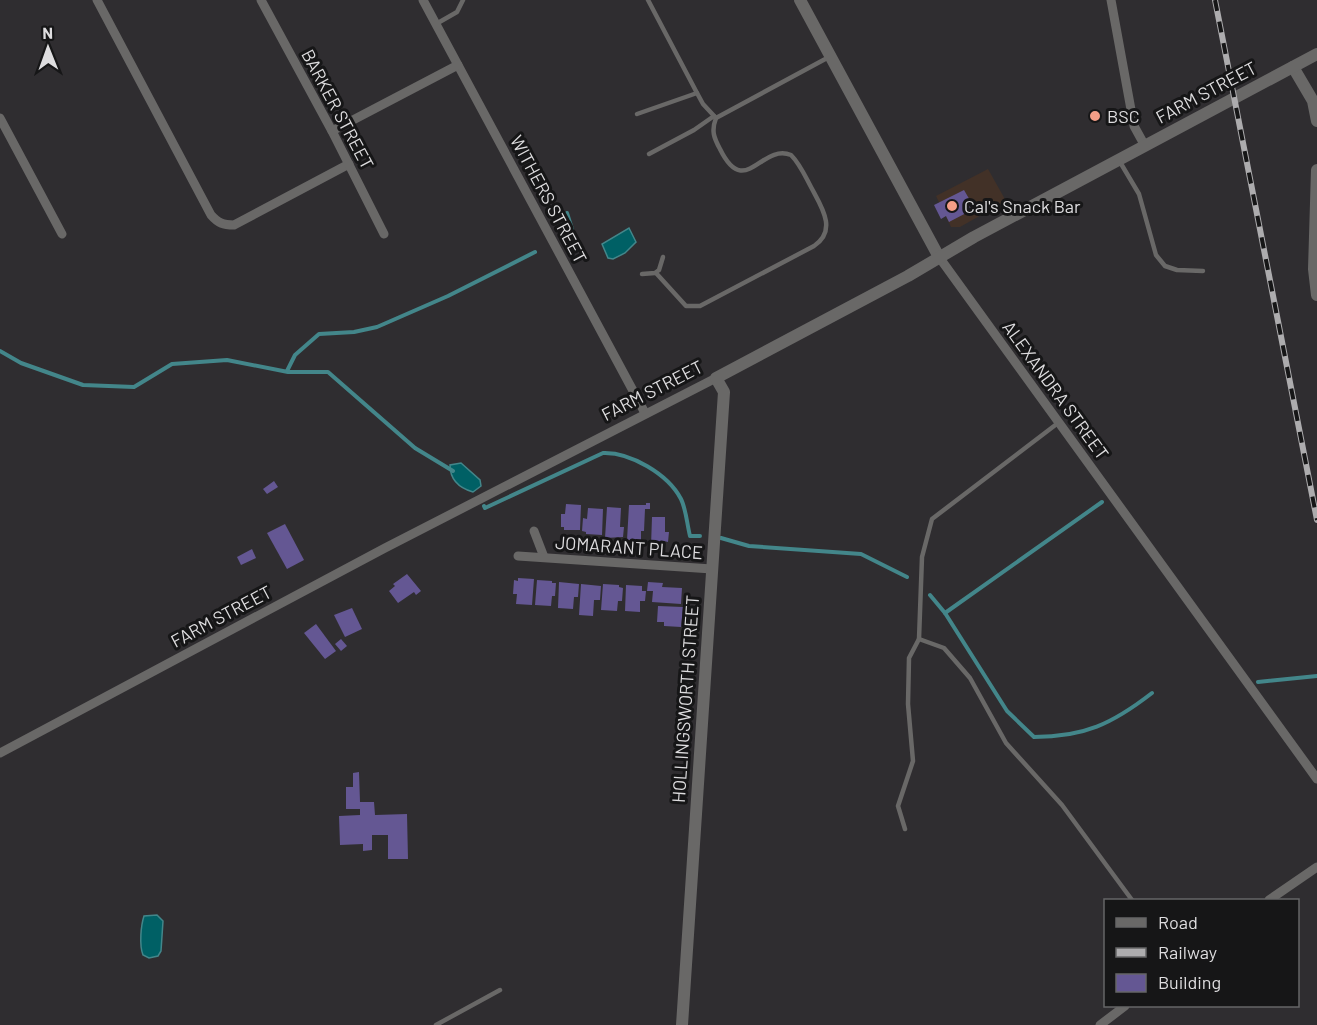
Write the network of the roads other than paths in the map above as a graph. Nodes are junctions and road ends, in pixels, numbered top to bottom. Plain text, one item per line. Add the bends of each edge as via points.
1 (97, 0) edge
2 (261, 0) edge
3 (423, 0) edge
4 (463, 0) edge
5 (648, 0) edge
6 (800, 0) edge
7 (1111, 0) edge
8 (436, 24) junction
9 (1317, 54) edge
10 (830, 57) junction
11 (458, 64) junction
12 (1293, 67) junction
13 (697, 93) junction
14 (637, 114) dead end
15 (715, 117) junction
16 (0, 118) edge
17 (1317, 121) edge
18 (332, 131) junction
19 (1145, 146) junction
20 (649, 154) dead end
21 (1119, 160) junction
22 (349, 164) junction
23 (1317, 170) edge
24 (62, 234) dead end
25 (384, 234) dead end
26 (663, 257) dead end
27 (939, 257) junction
28 (1203, 271) dead end
29 (656, 273) junction
30 (642, 274) dead end
31 (1317, 296) edge
32 (716, 378) junction
33 (645, 413) junction
34 (1058, 423) junction
35 (534, 531) dead end
36 (518, 556) dead end
37 (544, 557) junction
38 (712, 569) junction
39 (919, 639) junction
40 (0, 753) edge
41 (1317, 779) edge
42 (905, 829) dead end
43 (1317, 867) edge
44 (1131, 899) edge
45 (1270, 899) edge
46 (500, 990) dead end
47 (1122, 1007) edge
48 (436, 1025) edge
49 (682, 1025) edge
50 (1100, 1025) edge

1 - 22 street via 217,222 234,225
2 - 18 street, BARKER STREET
3 - 8 street, WITHERS STREET
4 - 8 lane via 457,12
5 - 13 lane
6 - 10 street, ALEXANDRA STREET
7 - 19 street via 1134,126
8 - 11 street, WITHERS STREET
9 - 12 street, FARM STREET
10 - 15 lane
10 - 27 street, ALEXANDRA STREET
11 - 18 street
11 - 33 street, WITHERS STREET
12 - 17 street via 1313,101
12 - 19 street, FARM STREET
13 - 14 lane
13 - 15 lane
15 - 20 lane
15 - 29 lane via 714,137 728,165 735,170 746,170 776,154 791,155 825,213 825,235 814,246 700,306 686,306
16 - 24 street
18 - 22 street, BARKER STREET
19 - 21 street, FARM STREET
21 - 27 street, FARM STREET
21 - 28 lane via 1138,194 1156,255 1165,266
22 - 25 street, BARKER STREET
23 - 31 street
26 - 29 lane
27 - 32 street, FARM STREET
27 - 34 street, ALEXANDRA STREET
29 - 30 lane
32 - 33 street, FARM STREET
32 - 38 street, HOLLINGSWORTH STREET via 724,392
33 - 40 street, FARM STREET
34 - 39 lane via 932,519 922,557
34 - 41 street, ALEXANDRA STREET
35 - 37 street, JOMARANT PLACE
36 - 37 street, JOMARANT PLACE
37 - 38 street, JOMARANT PLACE
38 - 49 street, HOLLINGSWORTH STREET
39 - 42 lane via 909,658 913,761 898,806
39 - 44 lane via 944,648 970,678 1006,743 1062,805
43 - 45 street
46 - 48 lane
47 - 50 street

